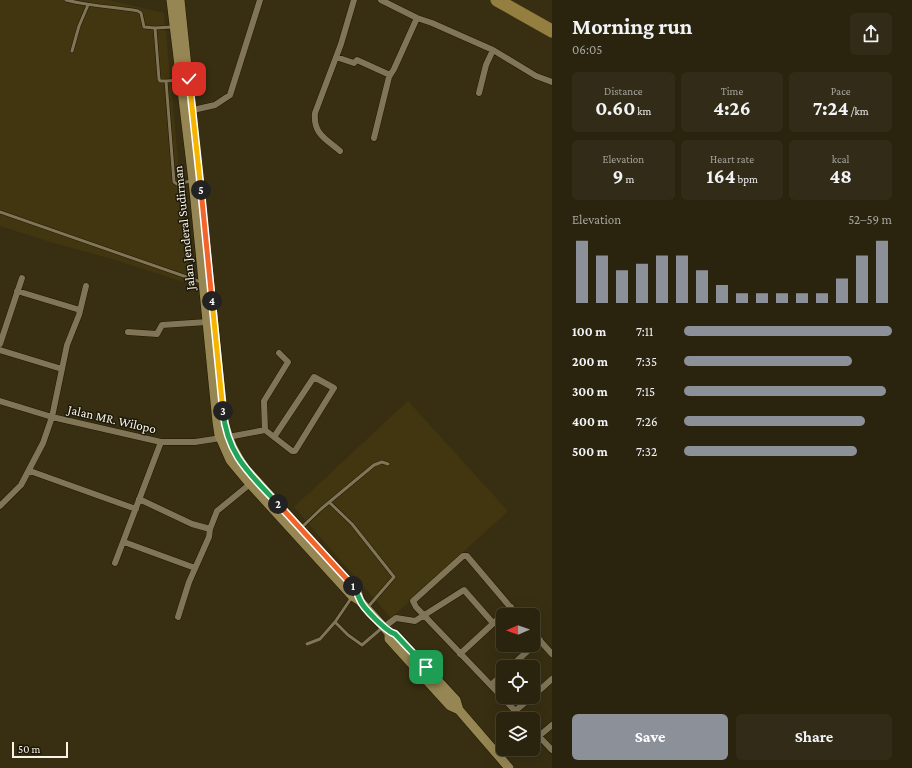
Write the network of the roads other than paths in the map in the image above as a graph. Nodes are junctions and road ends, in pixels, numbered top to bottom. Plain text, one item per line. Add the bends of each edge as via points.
1 (66, 0) edge
2 (171, 0) edge
3 (180, 0) edge
4 (260, 0) edge
5 (354, 0) edge
6 (381, 0) edge
7 (88, 5) junction
8 (417, 18) junction
9 (179, 26) junction
10 (155, 28) junction
11 (494, 50) junction
12 (72, 51) dead end
13 (336, 57) junction
14 (390, 75) junction
15 (185, 79) junction
16 (166, 81) junction
17 (552, 82) edge
18 (479, 93) dead end
19 (192, 110) junction
20 (374, 138) dead end
21 (340, 151) dead end
22 (195, 180) junction
23 (0, 212) edge
24 (22, 278) dead end
25 (206, 282) junction
26 (86, 286) dead end
27 (17, 291) junction
28 (80, 310) junction
29 (207, 322) junction
30 (128, 332) dead end
31 (0, 344) edge
32 (0, 350) edge
33 (279, 353) dead end
34 (62, 369) junction
35 (0, 401) edge
36 (52, 417) junction
37 (264, 430) junction
38 (274, 437) junction
39 (224, 438) junction
40 (161, 442) junction
41 (230, 452) junction
42 (388, 464) dead end
43 (30, 471) junction
44 (250, 484) junction
45 (139, 499) junction
46 (329, 502) junction
47 (0, 506) edge
48 (136, 509) junction
49 (210, 529) junction
50 (300, 529) junction
51 (124, 542) junction
52 (115, 563) dead end
53 (195, 568) junction
54 (356, 598) junction
55 (511, 607) joint
56 (366, 608) junction
57 (424, 616) junction
58 (178, 617) dead end
59 (335, 622) junction
60 (494, 623) junction
61 (387, 630) junction
62 (540, 640) edge
63 (307, 644) dead end
64 (527, 652) edge
65 (460, 654) junction
66 (552, 654) edge
67 (518, 660) edge
68 (496, 680) edge
69 (552, 680) edge
70 (491, 685) junction
71 (540, 690) edge
72 (523, 704) edge
73 (515, 711) joint
74 (552, 725) edge
75 (540, 735) edge
76 (540, 737) edge
77 (552, 750) edge
78 (509, 768) edge

1 - 7 lane
2 - 9 main road, Jalan Jenderal Sudirman
3 - 9 main road, Jalan Jenderal Sudirman
4 - 19 street via 230,95 215,106
5 - 13 street
6 - 8 street
7 - 10 lane via 138,11 142,14 144,27
7 - 12 lane
8 - 11 street
8 - 14 street
9 - 10 lane
9 - 15 main road, Jalan Jenderal Sudirman
10 - 16 lane via 159,80
11 - 17 street via 536,76
11 - 18 street via 486,65
13 - 14 street via 354,62 357,60
13 - 21 street via 315,113 314,123 319,133
14 - 20 street via 384,89
15 - 16 lane
15 - 19 main road, Jalan Jenderal Sudirman
15 - 22 main road, Jalan Jenderal Sudirman
16 - 22 lane via 174,182 177,184
19 - 22 main road, Jalan Jenderal Sudirman
22 - 25 main road, Jalan Jenderal Sudirman
23 - 25 lane
24 - 27 street
25 - 29 main road, Jalan Jenderal Sudirman
25 - 39 main road, Jalan Jenderal Sudirman
26 - 28 street
27 - 28 street
27 - 31 street
28 - 34 street
29 - 30 street via 162,325 157,334
29 - 39 main road, Jalan Jenderal Sudirman via 217,422
32 - 34 street
33 - 37 street via 288,362 264,401
34 - 36 street
35 - 36 street, Jalan MR. Wilopo
36 - 40 street, Jalan MR. Wilopo
36 - 43 street
37 - 38 street
37 - 39 street, Jalan MR. Wilopo
38 - 38 street via 314,377 334,388 296,450 292,451
39 - 40 street, Jalan MR. Wilopo via 195,442
39 - 41 main road, Jalan Jenderal Sudirman
40 - 45 street
41 - 44 main road
41 - 50 main road
42 - 46 lane via 382,462 374,465
43 - 47 street via 21,485
43 - 48 street
44 - 49 street via 217,512
44 - 54 main road
45 - 48 street
45 - 49 street via 192,524
46 - 50 lane
46 - 56 lane via 352,524 394,577
48 - 51 street
49 - 53 street
50 - 54 main road via 358,591
51 - 52 street
51 - 53 street
53 - 58 street
54 - 56 main road
54 - 59 lane
55 - 57 street via 465,555 414,599 414,605
55 - 60 street
56 - 61 main road
57 - 60 street via 465,590
57 - 61 street via 412,622 394,619
57 - 65 street
59 - 61 lane via 362,645
59 - 63 lane via 320,639
60 - 65 street
61 - 78 main road via 389,639 450,706 458,710
62 - 66 street
64 - 67 street
65 - 70 street
68 - 70 street
69 - 71 street
70 - 73 street
72 - 73 street
74 - 75 street
76 - 77 street

